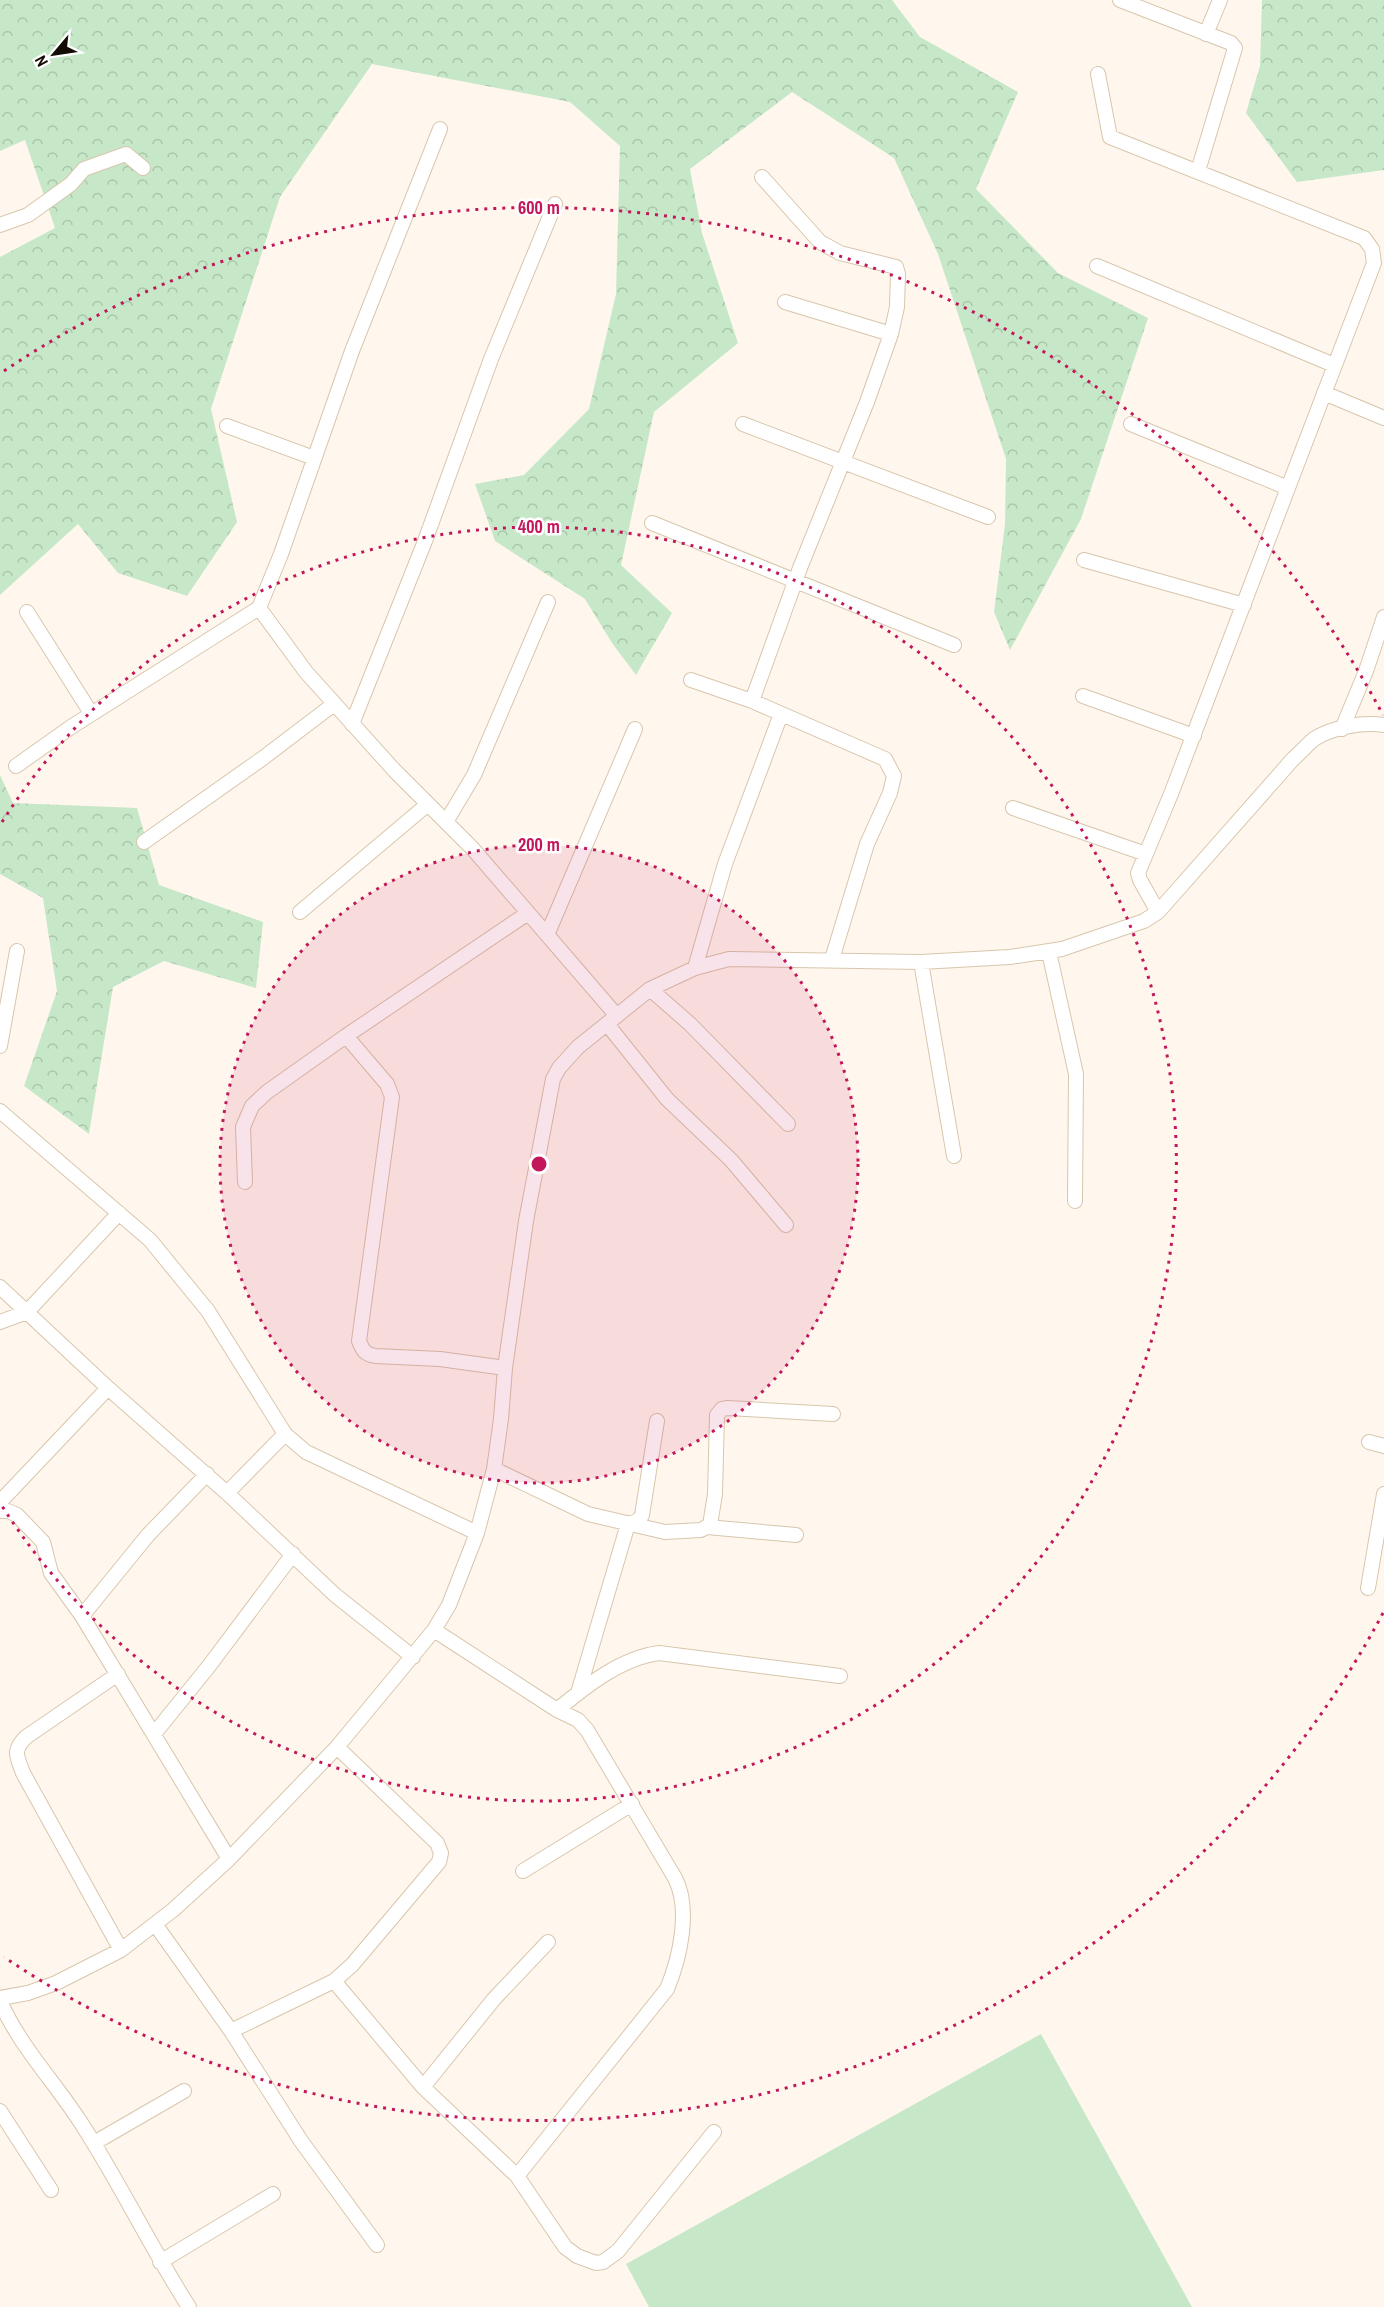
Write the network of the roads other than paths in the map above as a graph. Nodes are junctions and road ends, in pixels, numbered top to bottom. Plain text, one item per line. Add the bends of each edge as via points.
1 (1120, 0) edge
2 (1220, 0) edge
3 (1206, 34) junction
4 (1098, 74) dead end
5 (440, 129) dead end
6 (143, 168) dead end
7 (1198, 171) junction
8 (762, 177) dead end
9 (555, 204) dead end
10 (0, 225) edge
11 (1097, 266) dead end
12 (785, 302) dead end
13 (891, 334) junction
14 (1334, 365) junction
15 (1324, 393) junction
16 (1384, 418) edge
17 (743, 424) dead end
18 (1131, 424) dead end
19 (226, 426) dead end
20 (314, 458) junction
21 (843, 462) junction
22 (1288, 488) junction
23 (988, 517) dead end
24 (652, 523) dead end
25 (1084, 561) dead end
26 (795, 582) junction
27 (548, 602) dead end
28 (1244, 605) junction
29 (259, 608) junction
30 (27, 612) dead end
31 (1384, 617) edge
32 (954, 645) dead end
33 (691, 680) dead end
34 (1083, 696) dead end
35 (752, 701) junction
36 (334, 704) junction
37 (92, 713) junction
38 (781, 714) junction
39 (352, 724) junction
40 (1384, 725) edge
41 (635, 729) dead end
42 (1342, 729) junction
43 (1194, 736) junction
44 (16, 766) dead end
45 (428, 804) junction
46 (1012, 808) dead end
47 (446, 822) junction
48 (144, 842) dead end
49 (1146, 855) junction
50 (300, 912) dead end
51 (1158, 912) junction
52 (528, 913) junction
53 (547, 935) junction
54 (18, 951) dead end
55 (1050, 952) junction
56 (832, 959) junction
57 (921, 962) junction
58 (695, 968) junction
59 (650, 989) junction
60 (612, 1020) junction
61 (346, 1036) junction
62 (0, 1046) edge
63 (0, 1111) edge
64 (789, 1124) dead end
65 (954, 1156) dead end
66 (245, 1182) dead end
67 (1075, 1201) dead end
68 (118, 1213) junction
69 (786, 1225) dead end
70 (0, 1287) edge
71 (27, 1312) junction
72 (0, 1322) edge
73 (505, 1368) junction
74 (108, 1388) junction
75 (833, 1414) dead end
76 (657, 1421) dead end
77 (285, 1434) junction
78 (1369, 1442) dead end
79 (1384, 1446) edge
80 (494, 1469) junction
81 (207, 1474) junction
82 (227, 1493) junction
83 (1384, 1494) edge
84 (0, 1502) edge
85 (0, 1511) edge
86 (628, 1524) junction
87 (706, 1527) junction
88 (477, 1533) junction
89 (795, 1535) dead end
90 (292, 1554) junction
91 (1368, 1588) dead end
92 (82, 1616) junction
93 (434, 1630) junction
94 (413, 1657) junction
95 (118, 1674) junction
96 (840, 1676) dead end
97 (578, 1693) junction
98 (557, 1710) junction
99 (154, 1734) junction
100 (337, 1747) junction
101 (632, 1804) junction
102 (229, 1859) junction
103 (523, 1870) dead end
104 (155, 1924) junction
105 (548, 1942) dead end
106 (121, 1950) junction
107 (334, 1981) junction
108 (0, 1999) edge
109 (231, 2031) junction
110 (423, 2087) junction
111 (184, 2091) dead end
112 (0, 2111) edge
113 (714, 2132) dead end
114 (94, 2142) junction
115 (517, 2176) junction
116 (51, 2190) dead end
117 (273, 2194) dead end
118 (377, 2245) dead end
119 (160, 2262) junction
120 (189, 2307) edge

1 - 3 street
2 - 3 street
3 - 7 street via 1235,48
4 - 7 street via 1110,137
5 - 20 street
6 - 10 street via 126,154 84,169 71,184 28,214
7 - 14 street via 1364,237 1372,249 1374,263
8 - 13 street via 820,242 840,253 896,267 897,307
9 - 39 street via 491,359
11 - 14 street
12 - 13 street
13 - 21 street
14 - 15 street
15 - 16 street
15 - 22 street
17 - 21 street
18 - 22 street
19 - 20 street
20 - 29 street
21 - 23 street
21 - 26 street
22 - 28 street
24 - 26 street
25 - 28 street
26 - 32 street
26 - 35 street
27 - 47 street via 474,775
28 - 43 street
29 - 36 street
29 - 37 street
30 - 37 street
31 - 42 street
33 - 35 street
34 - 43 street
35 - 38 street
36 - 39 street
36 - 48 street
37 - 44 street
38 - 56 street via 885,759 894,776 867,844
38 - 58 street via 724,864
39 - 45 street
40 - 42 street
41 - 53 street
42 - 51 street via 1313,740 1293,759
43 - 49 street
45 - 47 street
45 - 50 street
46 - 49 street
47 - 52 street
49 - 51 street via 1138,873
51 - 55 street via 1144,921
52 - 53 street
52 - 61 street
53 - 60 street
54 - 62 street
55 - 57 street
55 - 67 street via 1076,1074
56 - 57 street
56 - 58 street via 729,959
57 - 65 street
58 - 59 street
59 - 60 street
59 - 64 street
60 - 69 street via 667,1099 731,1160
60 - 73 street via 578,1047 553,1079 526,1221
61 - 66 street via 252,1106 243,1127
61 - 73 street via 387,1084 392,1097 359,1341 363,1351 375,1356
63 - 68 street
68 - 71 street
68 - 77 street via 150,1240 208,1311
70 - 71 street
71 - 72 street
71 - 74 street
73 - 80 street
74 - 81 street
74 - 84 street
75 - 87 street via 722,1409 717,1414 715,1494 710,1525
76 - 86 street via 642,1515
77 - 82 street
77 - 88 street via 306,1452
78 - 79 street
80 - 86 street via 588,1514
80 - 88 street
81 - 82 street
81 - 92 street via 148,1535
82 - 90 street
83 - 91 street
85 - 92 street via 16,1515 43,1542 50,1570
86 - 87 street via 665,1532
86 - 97 street
87 - 89 street
88 - 93 street via 449,1605
90 - 94 street
90 - 99 street
92 - 95 street
93 - 94 street
93 - 98 street
94 - 100 street
95 - 99 street
95 - 106 street via 26,1737 18,1745 16,1755
96 - 97 street via 658,1653 625,1663
97 - 98 street
98 - 101 street via 578,1720 587,1730
99 - 102 street
100 - 102 street
100 - 107 street via 437,1843 441,1853 439,1862
101 - 103 street
101 - 115 street via 681,1891 676,1968 667,1989
102 - 104 street
104 - 106 street
104 - 109 street
105 - 110 street via 494,1999
106 - 108 street via 42,1989
107 - 109 street
107 - 110 street
108 - 114 street via 27,2049
109 - 118 street via 301,2142
110 - 115 street
111 - 114 street
112 - 116 street
113 - 115 street via 618,2251 603,2262 588,2262 565,2247
114 - 119 street
117 - 119 street
119 - 120 street

